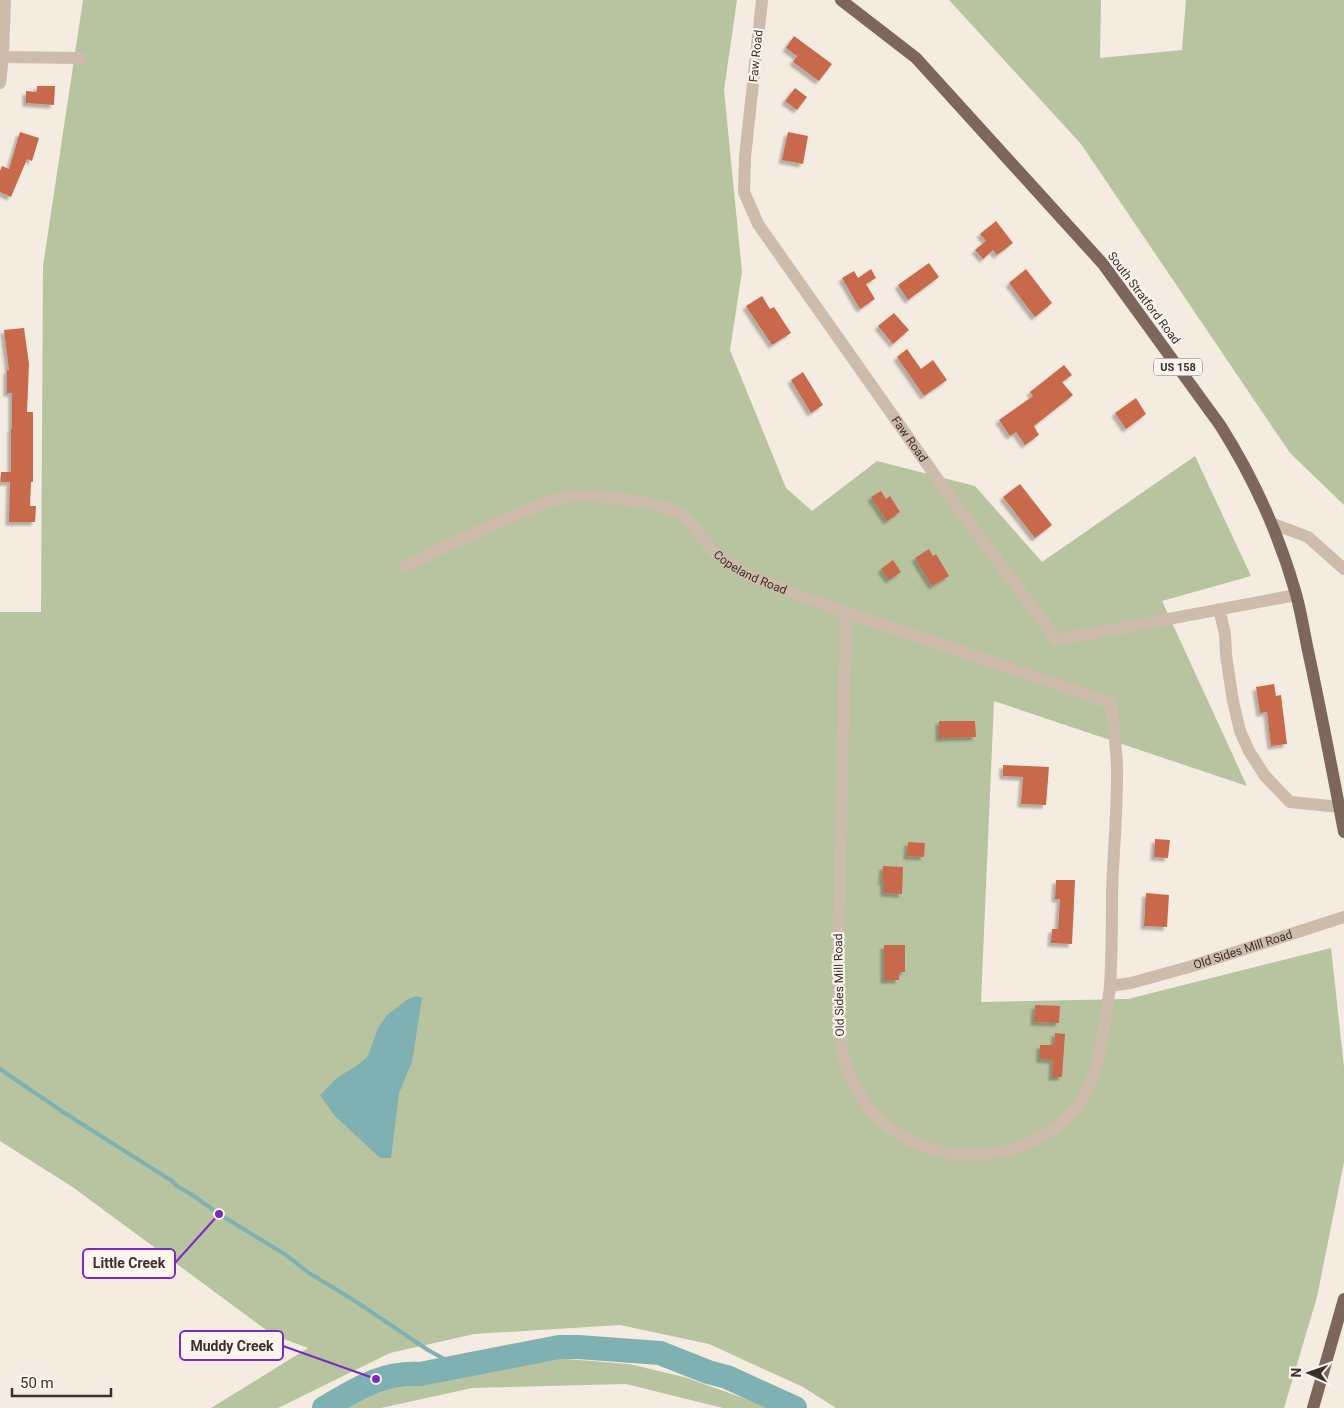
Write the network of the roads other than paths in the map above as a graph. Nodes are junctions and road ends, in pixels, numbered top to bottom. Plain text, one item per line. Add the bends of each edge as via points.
1 (5, 0) edge
2 (762, 0) edge
3 (840, 0) edge
4 (3, 57) junction
5 (80, 58) dead end
6 (0, 83) edge
7 (1272, 524) junction
8 (405, 566) dead end
9 (1344, 569) edge
10 (1296, 595) junction
11 (1219, 609) junction
12 (846, 613) junction
13 (1111, 703) joint
14 (1340, 807) junction
15 (1344, 832) edge
16 (1344, 916) edge
17 (1110, 986) junction
18 (1344, 1299) edge
19 (1313, 1408) edge

1 - 4 street
2 - 11 street, Faw Road via 744,192 758,224 976,532 1057,640
3 - 7 main road, South Stratford Road / US 158 via 916,58 1103,264 1220,425 1250,475
4 - 5 street
4 - 6 street
7 - 9 street via 1308,537
7 - 10 main road, South Stratford Road / US 158
8 - 12 street, Copeland Road via 540,505 566,497 596,496 652,504 680,513 708,545 736,569
10 - 11 street, Faw Road
10 - 14 main road, South Stratford Road / US 158
11 - 14 street via 1233,700 1240,731 1249,751 1290,802
12 - 13 street, Copeland Road
12 - 17 street, Old Sides Mill Road via 837,1003 839,1040 845,1064 864,1101 889,1128 920,1146 938,1152 980,1155 1021,1147 1038,1139 1072,1113 1091,1082 1099,1059
13 - 17 street, Old Sides Mill Road via 1118,778
14 - 15 main road, South Stratford Road / US 158
16 - 17 street, Old Sides Mill Road via 1189,967
18 - 19 main road

